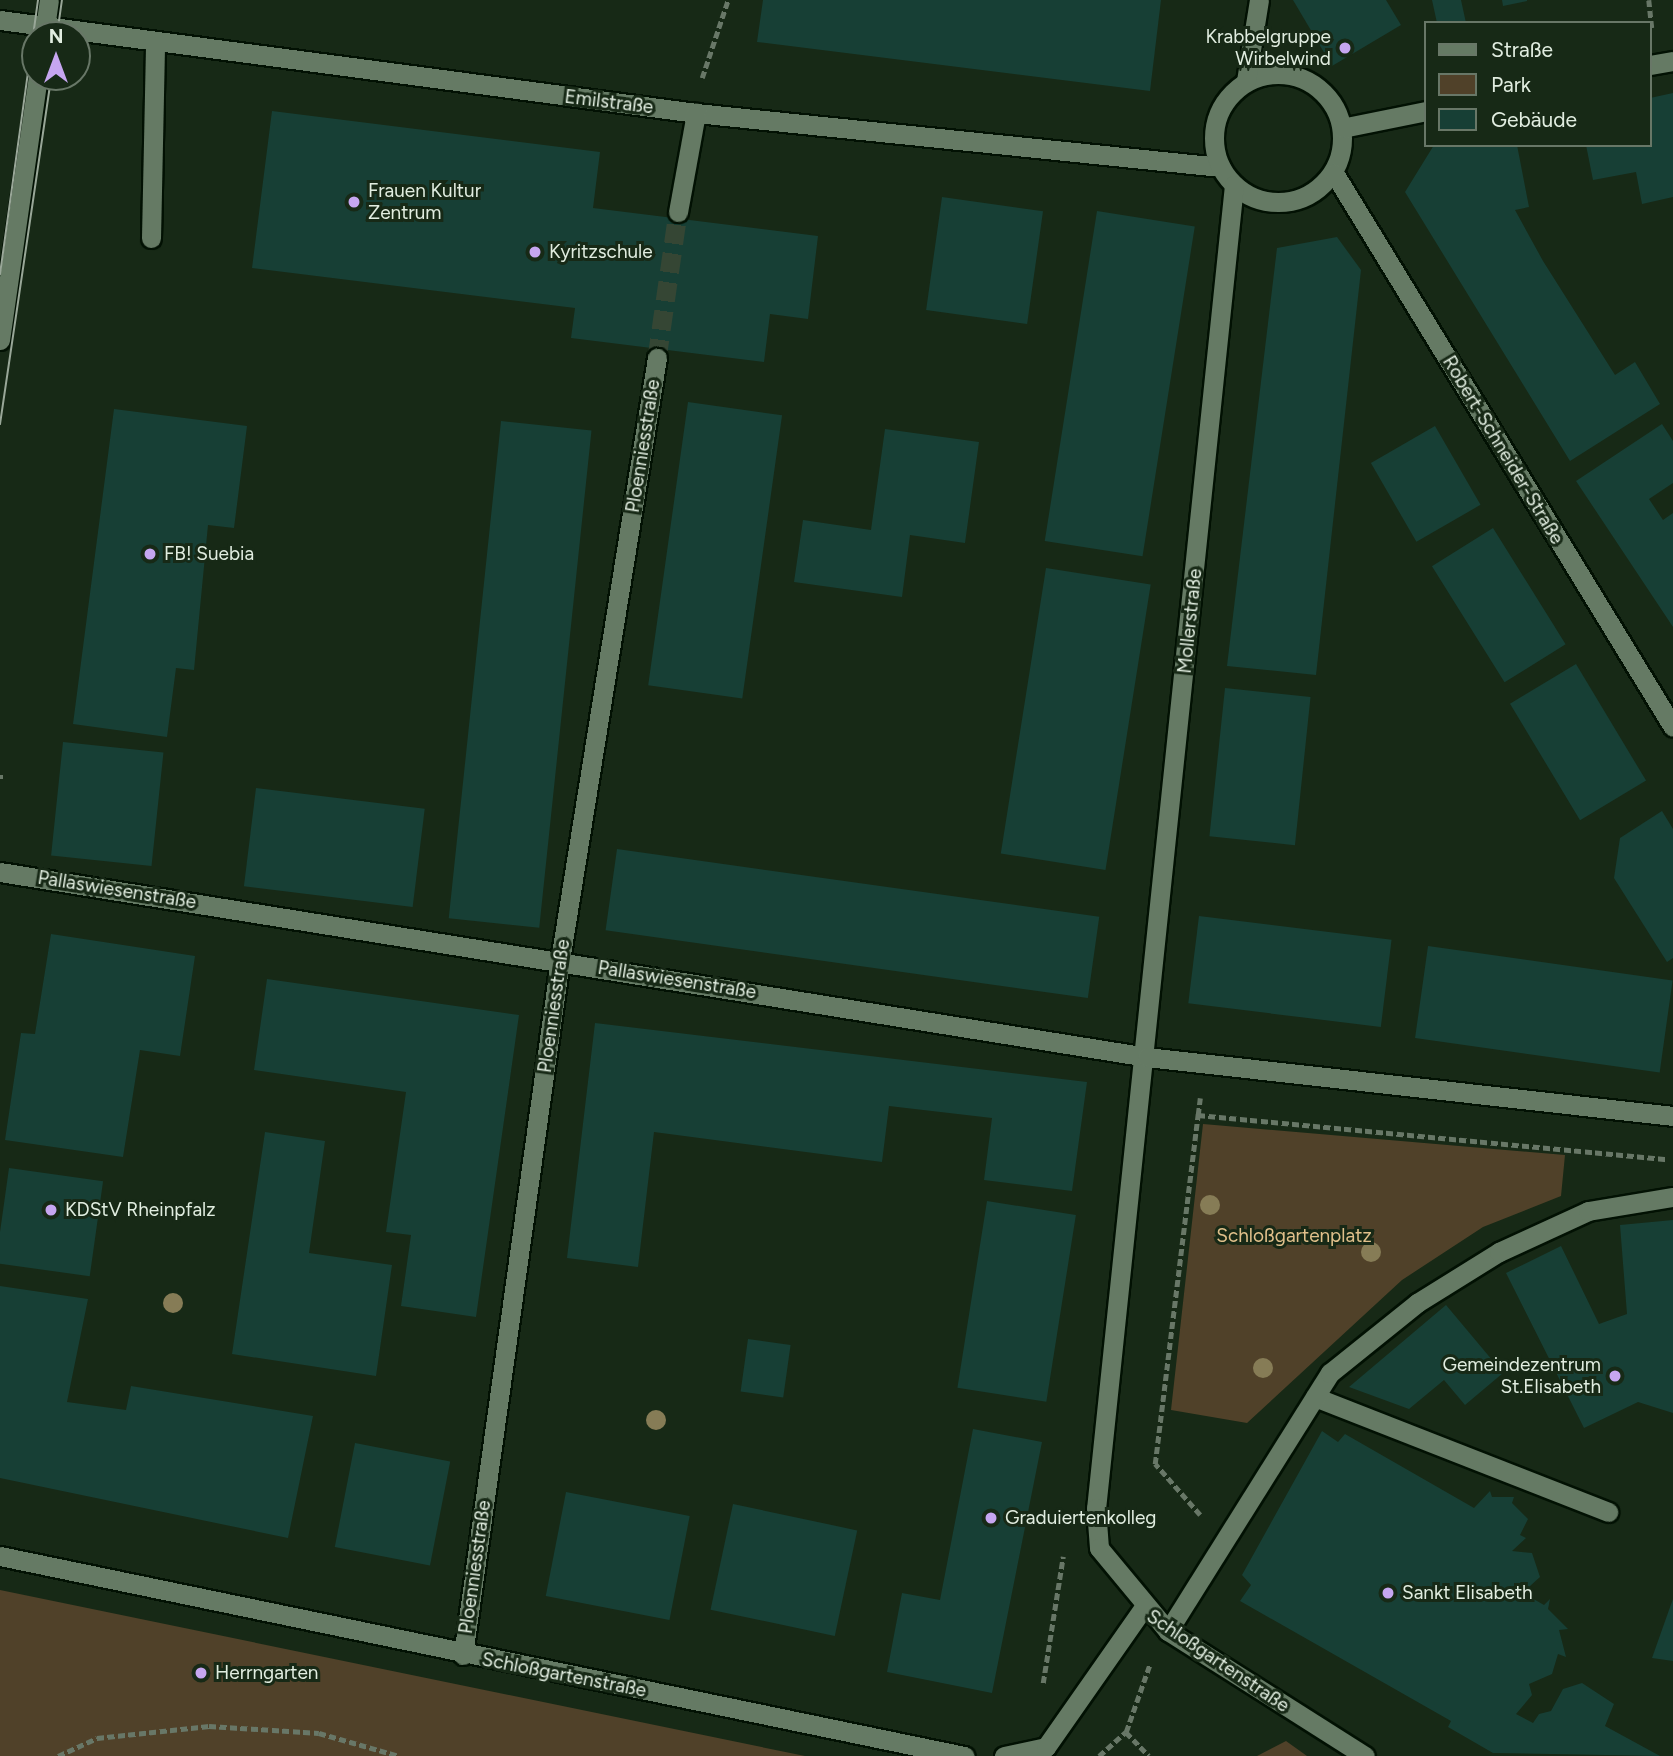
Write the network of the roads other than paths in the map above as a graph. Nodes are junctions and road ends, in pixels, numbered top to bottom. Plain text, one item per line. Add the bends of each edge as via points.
1 (49, 0) edge
2 (1259, 0) edge
3 (0, 20) edge
4 (46, 21) edge
5 (21, 25) edge
6 (91, 36) edge
7 (155, 43) junction
8 (1673, 61) edge
9 (1652, 65) edge
10 (1246, 80) junction
11 (36, 91) edge
12 (1424, 111) edge
13 (696, 113) junction
14 (1342, 128) junction
15 (1220, 167) junction
16 (1334, 173) junction
17 (1234, 185) junction
18 (678, 212) tunnel mouth
19 (151, 238) dead end
20 (0, 340) edge
21 (657, 358) tunnel mouth
22 (1673, 727) edge
23 (0, 872) edge
24 (560, 960) junction
25 (1147, 1057) junction
26 (1673, 1116) edge
27 (1673, 1197) edge
28 (1315, 1397) junction
29 (1608, 1512) dead end
30 (0, 1556) edge
31 (1144, 1607) junction
32 (1168, 1631) junction
33 (463, 1655) junction
34 (964, 1756) edge
35 (1004, 1756) edge
36 (1365, 1756) edge

1 - 4 street
2 - 10 street
3 - 5 street, Emilstraße
6 - 7 street, Emilstraße
7 - 13 street, Emilstraße
7 - 19 street
8 - 9 street
10 - 14 street via 1287,73 1306,80 1329,100
10 - 15 street via 1231,93 1213,128
11 - 20 street
12 - 14 street
13 - 15 street, Emilstraße
13 - 18 street
14 - 16 street
15 - 17 street
16 - 17 street via 1296,200 1252,197
16 - 22 street, Robert-Schneider-Straße
17 - 25 street, Mollerstraße
21 - 24 street, Ploenniesstraße
23 - 24 street, Pallaswiesenstraße
24 - 25 street, Pallaswiesenstraße
24 - 33 street, Ploenniesstraße
25 - 26 street
25 - 31 street via 1096,1508 1099,1548
27 - 28 street via 1588,1211 1499,1252 1417,1303 1330,1373
28 - 29 street
28 - 32 street
30 - 33 street, Schloßgartenstraße
31 - 32 street, Schloßgartenstraße
31 - 35 street, Schloßgartenstraße via 1046,1747
32 - 36 street, Schloßgartenstraße
33 - 34 street, Schloßgartenstraße

